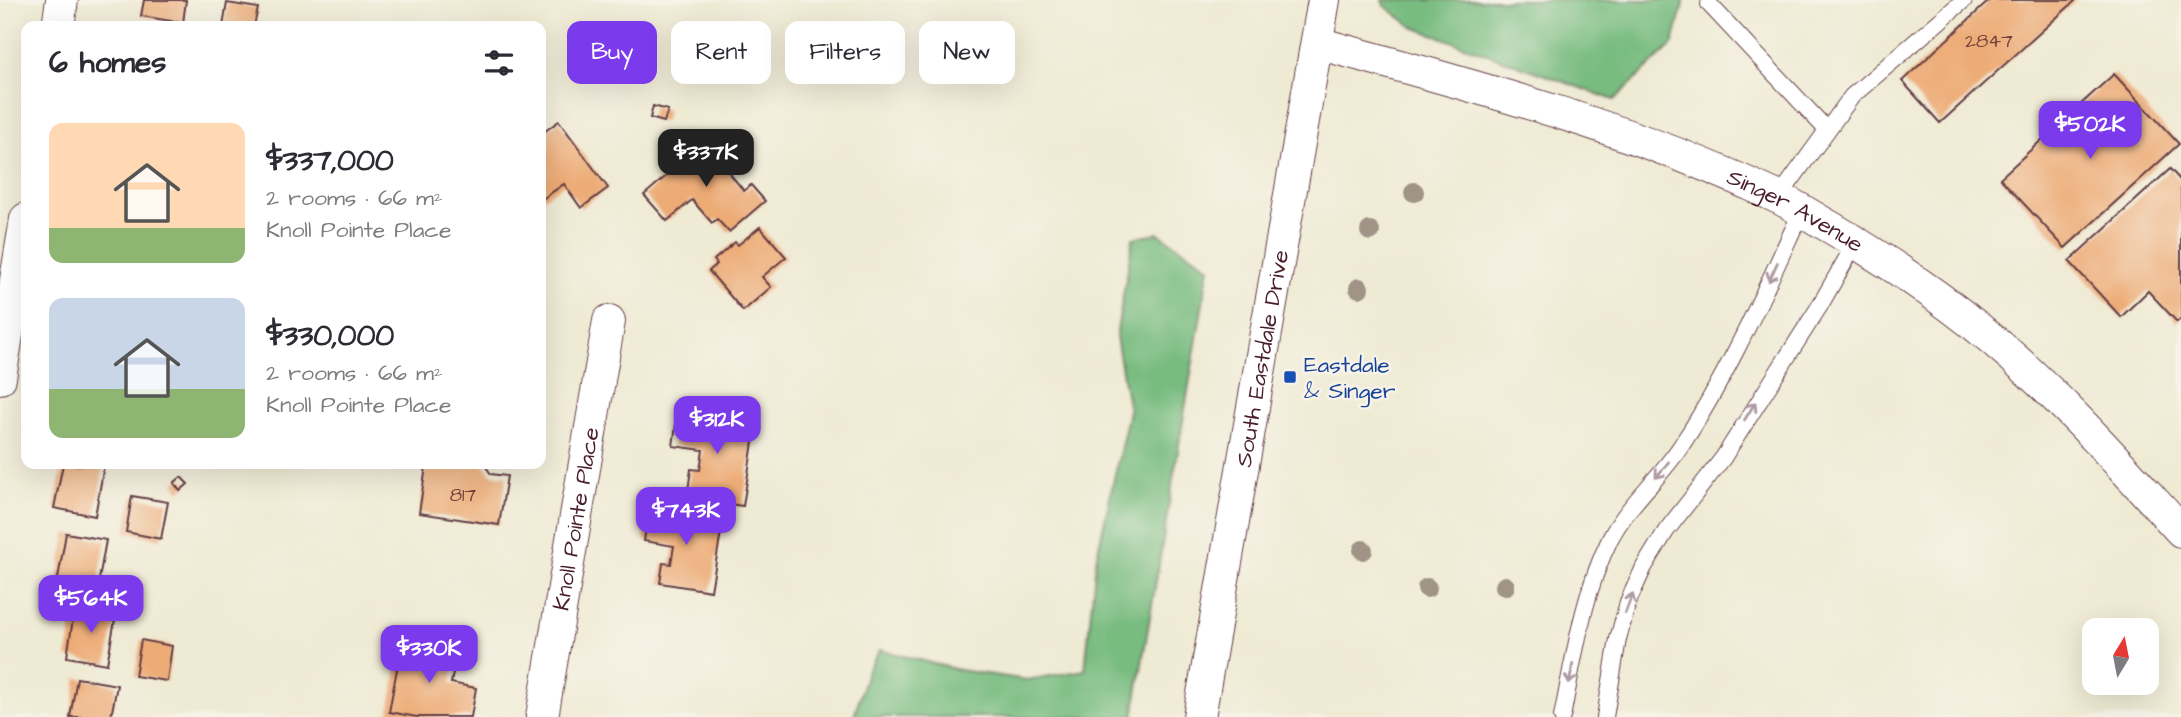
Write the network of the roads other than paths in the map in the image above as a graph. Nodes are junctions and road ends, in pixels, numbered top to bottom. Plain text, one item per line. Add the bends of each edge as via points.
1 (62, 0) edge
2 (1324, 0) edge
3 (1965, 0) edge
4 (1709, 4) dead end
5 (59, 21) edge
6 (1317, 43) junction
7 (1827, 130) junction
8 (1790, 204) junction
9 (1856, 242) junction
10 (21, 245) edge
11 (609, 321) dead end
12 (4, 334) edge
13 (0, 378) edge
14 (2181, 531) edge
15 (542, 717) edge
16 (1199, 717) edge
17 (1562, 717) edge
18 (1605, 717) edge

1 - 5 street
2 - 6 street, South Eastdale Drive
3 - 7 lane via 1852,96
4 - 7 lane
6 - 8 street, Singer Avenue via 1669,149
6 - 16 street, South Eastdale Drive
7 - 8 lane
8 - 9 street, Singer Avenue
8 -> 17 lane via 1731,363 1680,447 1611,537 1588,594
9 - 14 street, Singer Avenue via 1946,303 2007,352 2074,414
18 -> 9 lane via 1618,639 1644,567 1723,458
10 - 12 street
11 - 15 street, Knoll Pointe Place
12 - 13 street

